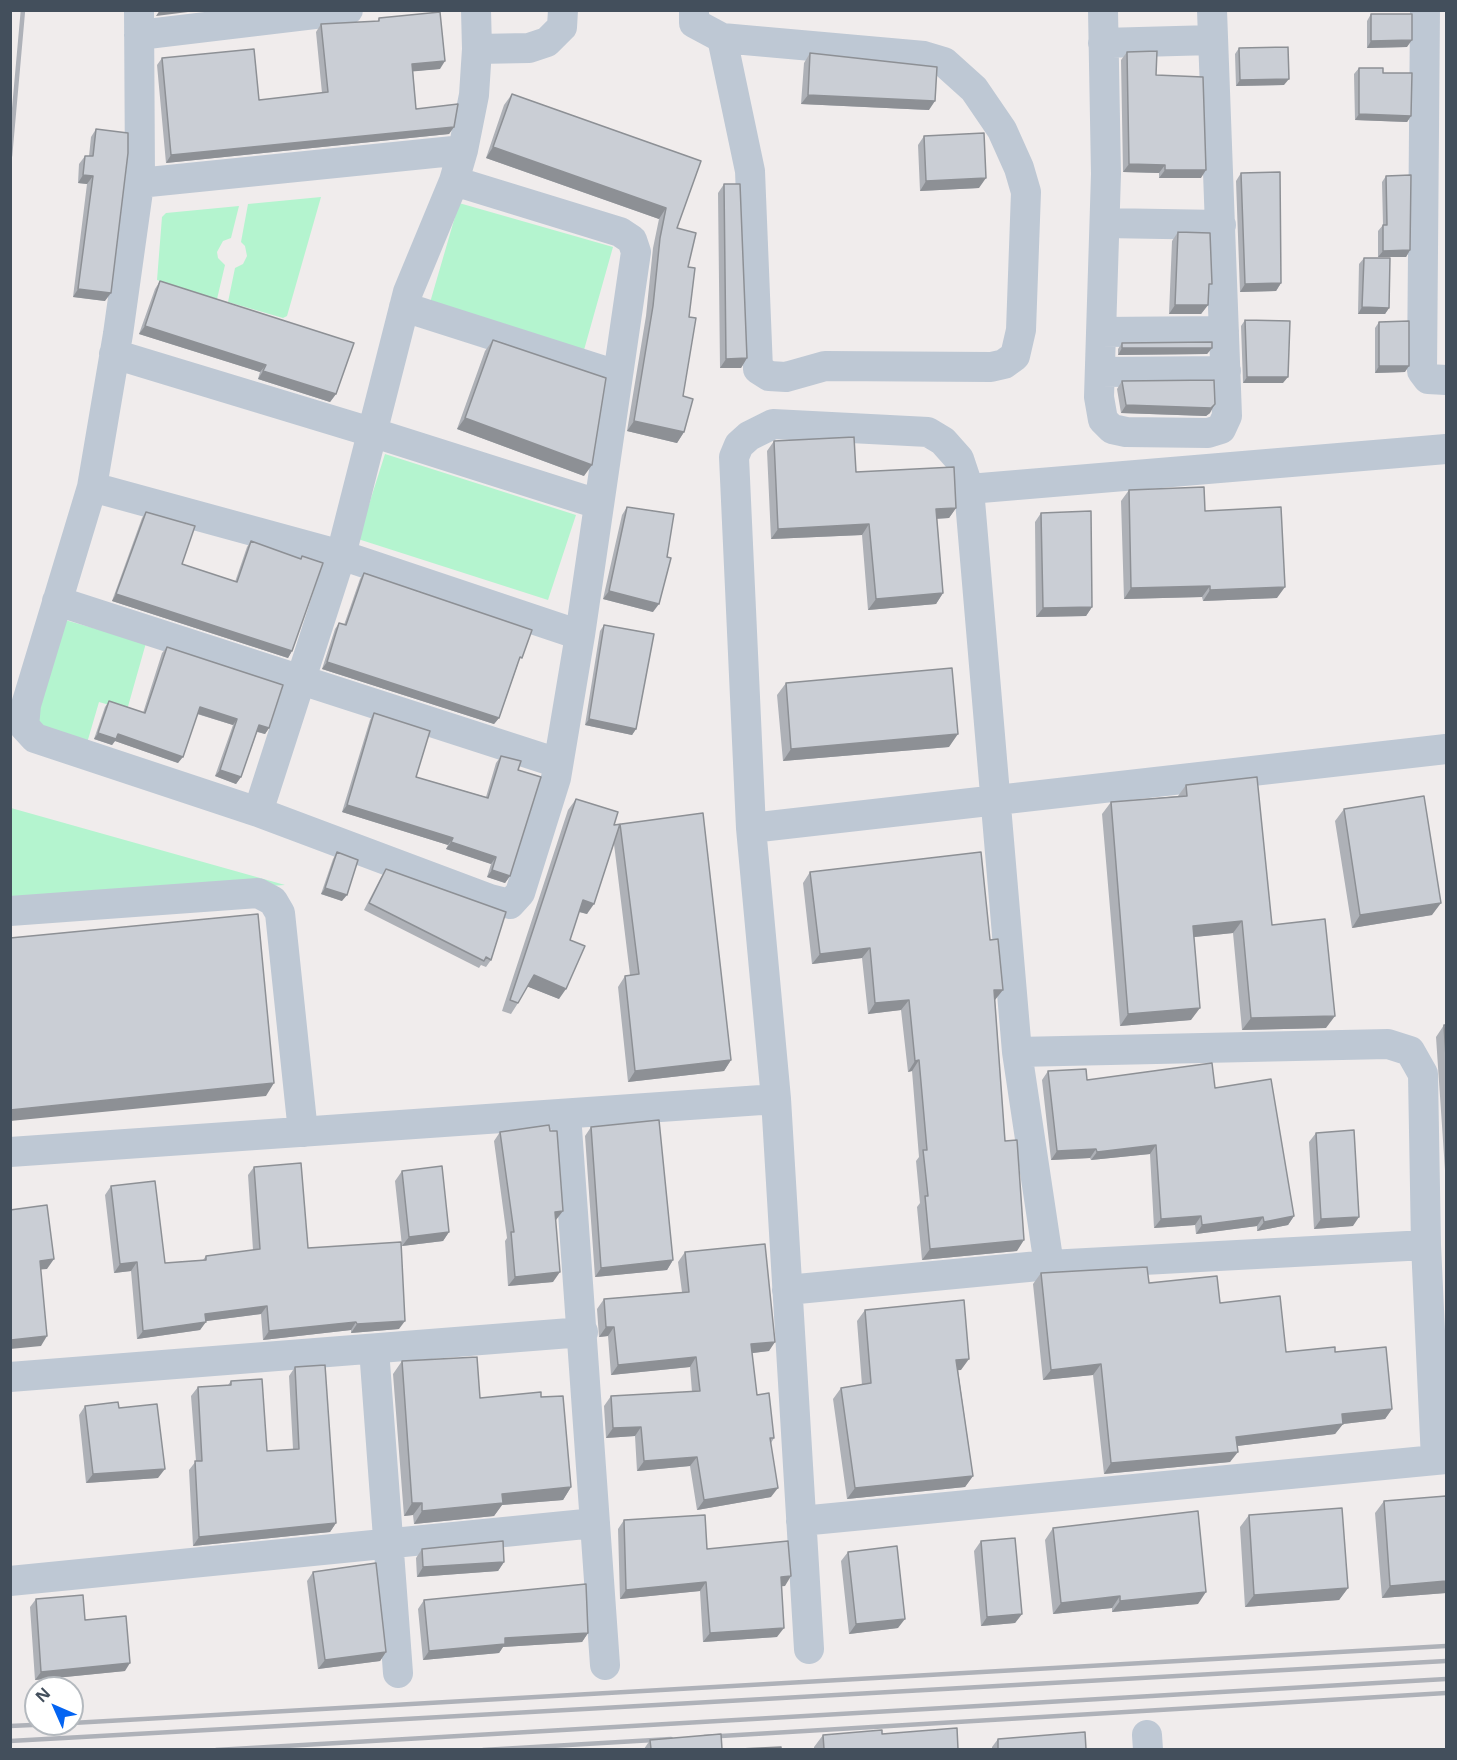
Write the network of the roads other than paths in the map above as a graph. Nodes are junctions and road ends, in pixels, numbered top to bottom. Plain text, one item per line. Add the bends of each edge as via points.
1 (348, 10) edge
2 (476, 10) edge
3 (563, 10) edge
4 (694, 10) edge
5 (1103, 10) edge
6 (1425, 10) edge
7 (139, 23) edge
8 (1213, 25) edge
9 (722, 38) junction
10 (1103, 43) junction
11 (477, 49) junction
12 (463, 150) junction
13 (454, 181) junction
14 (139, 183) junction
15 (1435, 213) edge
16 (1105, 223) junction
17 (1221, 225) junction
18 (404, 307) junction
19 (1224, 331) junction
20 (1101, 332) junction
21 (114, 354) junction
22 (1226, 370) junction
23 (1100, 372) junction
24 (618, 375) junction
25 (1446, 380) edge
26 (371, 432) junction
27 (1446, 448) edge
28 (92, 487) junction
29 (969, 489) junction
30 (598, 504) junction
31 (341, 555) junction
32 (57, 601) junction
33 (580, 635) junction
34 (301, 679) junction
35 (1446, 749) edge
36 (558, 763) junction
37 (994, 801) junction
38 (258, 812) junction
39 (751, 828) junction
40 (10, 911) edge
41 (1017, 1052) junction
42 (776, 1099) junction
43 (566, 1114) junction
44 (303, 1132) junction
45 (10, 1152) edge
46 (1426, 1245) junction
47 (1049, 1265) junction
48 (787, 1290) junction
49 (583, 1332) junction
50 (374, 1349) junction
51 (10, 1377) edge
52 (1441, 1459) edge
53 (801, 1521) junction
54 (595, 1523) junction
55 (387, 1543) junction
56 (10, 1581) edge
57 (809, 1649) dead end
58 (605, 1665) dead end
59 (398, 1673) dead end

1 - 7 street
2 - 11 street
3 - 11 street via 562,27 547,42 529,48
4 - 9 street via 694,23
5 - 10 street
6 - 15 street
7 - 14 street
8 - 10 street
8 - 17 street
9 - 9 street via 924,56 944,62 974,89 1002,130 1026,192 1021,330 1015,356 991,367 825,366 786,376 769,376 758,369 750,171
10 - 16 street
11 - 12 street via 474,95
12 - 13 street
12 - 14 street
13 - 18 street
13 - 24 street via 620,232 632,240 636,252
14 - 21 street
15 - 25 street via 1422,371 1428,379
16 - 17 street
16 - 20 street
17 - 19 street
18 - 24 street
18 - 26 street
19 - 20 street
19 - 22 street
20 - 23 street
21 - 26 street
21 - 28 street
22 - 23 street
22 - 23 street via 1227,416 1221,429 1208,433 1112,429 1103,420
24 - 30 street
26 - 30 street
26 - 31 street
27 - 29 street
28 - 31 street
28 - 32 street
29 - 37 street
29 - 39 street via 959,459 943,441 928,432 773,424 738,445 734,457
30 - 33 street
31 - 33 street
31 - 34 street
32 - 34 street
32 - 38 street via 26,705 24,726 35,738
33 - 36 street
34 - 36 street
34 - 38 street
35 - 37 street
36 - 38 street via 520,893 510,904
37 - 39 street
37 - 41 street
39 - 42 street
40 - 44 street via 258,892 273,901 280,913
41 - 46 street via 1388,1044 1410,1051 1423,1074
41 - 47 street
42 - 43 street
42 - 48 street
43 - 44 street
43 - 49 street
44 - 45 street
46 - 47 street
46 - 52 street
47 - 48 street
48 - 53 street
49 - 50 street
49 - 54 street
50 - 51 street
50 - 55 street
52 - 53 street
53 - 57 street
54 - 55 street
54 - 58 street
55 - 56 street
55 - 59 street

